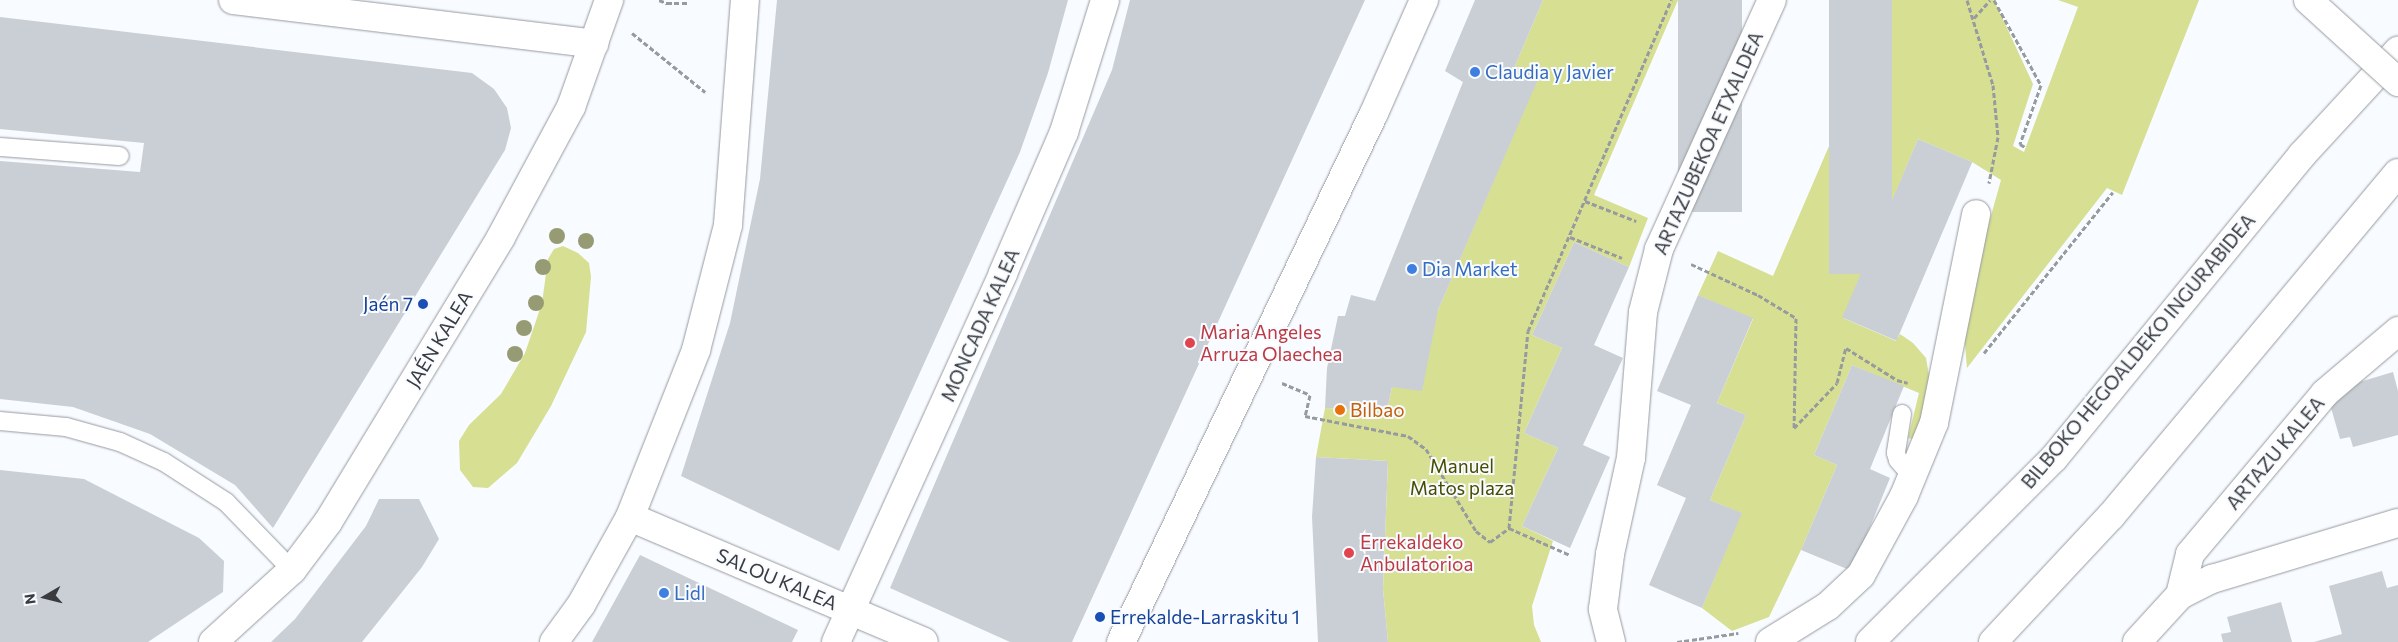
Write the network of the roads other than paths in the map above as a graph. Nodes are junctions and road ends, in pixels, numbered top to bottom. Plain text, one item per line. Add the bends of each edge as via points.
1 (233, 0) edge
2 (745, 0) edge
3 (1105, 0) edge
4 (1424, 0) edge
5 (1772, 0) edge
6 (2308, 0) edge
7 (602, 21) edge
8 (2398, 51) edge
9 (2398, 82) edge
10 (0, 147) edge
11 (120, 156) dead end
12 (2398, 173) edge
13 (1976, 214) road end
14 (2398, 332) edge
15 (1902, 414) dead end
16 (0, 421) edge
17 (1912, 476) junction
18 (630, 517) junction
19 (2398, 523) edge
20 (292, 570) junction
21 (2180, 594) junction
22 (852, 610) junction
23 (213, 642) edge
24 (554, 642) edge
25 (836, 642) edge
26 (924, 642) edge
27 (1121, 642) edge
28 (1611, 642) edge
29 (1770, 642) edge
30 (1870, 642) edge
31 (1993, 642) edge
32 (2137, 642) edge

1 - 7 main road
2 - 18 main road via 728,225 696,350
3 - 22 main road, MONCADA KALEA via 1064,132
4 - 27 main road via 1374,113
5 - 28 main road, ARTAZUBEKOA ETXALDEA via 1659,249 1643,312 1630,458 1610,554 1603,609
6 - 9 main road, bridge
7 - 20 main road, JAÉN KALEA via 571,107 501,237 328,522
8 - 30 main road, BILBOKO HEGOALDEKO INGURABIDEA via 2302,155 2054,458
10 - 11 lane
12 - 31 main road via 2112,516
13 - 17 main road via 1934,423
14 - 21 main road, ARTAZU KALEA via 2325,392 2190,554
15 - 17 lane via 1896,453
16 - 20 lane via 66,427 120,442 164,462 226,502
17 - 29 main road via 1861,575 1828,606
18 - 22 main road, SALOU KALEA
18 - 24 main road via 581,605
19 - 21 main road via 2212,579
20 - 23 main road, JAÉN KALEA
21 - 32 main road
22 - 25 main road, MONCADA KALEA
22 - 26 main road, SALOU KALEA

